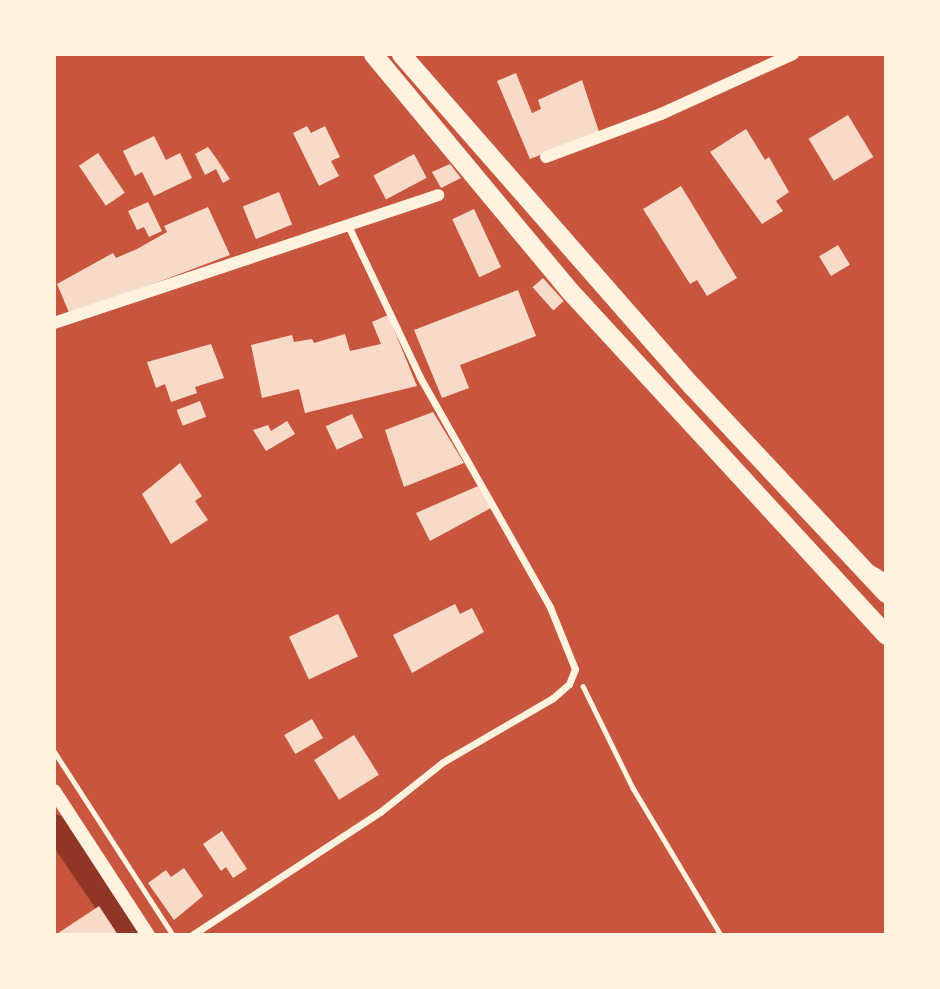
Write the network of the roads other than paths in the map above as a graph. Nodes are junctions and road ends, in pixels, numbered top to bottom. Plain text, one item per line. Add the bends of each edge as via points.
1 (373, 54) edge
2 (401, 54) edge
3 (793, 54) edge
4 (546, 157) dead end
5 (438, 195) dead end
6 (347, 223) junction
7 (54, 323) edge
8 (848, 554) junction
9 (886, 576) edge
10 (886, 593) edge
11 (862, 610) junction
12 (886, 635) edge
13 (886, 644) edge
14 (54, 791) edge
15 (148, 935) edge
16 (192, 935) edge

1 - 11 highway via 568,289
2 - 8 highway via 692,386
3 - 4 street via 661,114
5 - 6 street
6 - 7 street via 191,280
6 - 16 street via 420,377 550,607 575,669 569,684 553,698 443,762 380,812
8 - 9 lane
8 - 10 highway
11 - 12 highway
11 - 13 lane
14 - 15 main road

